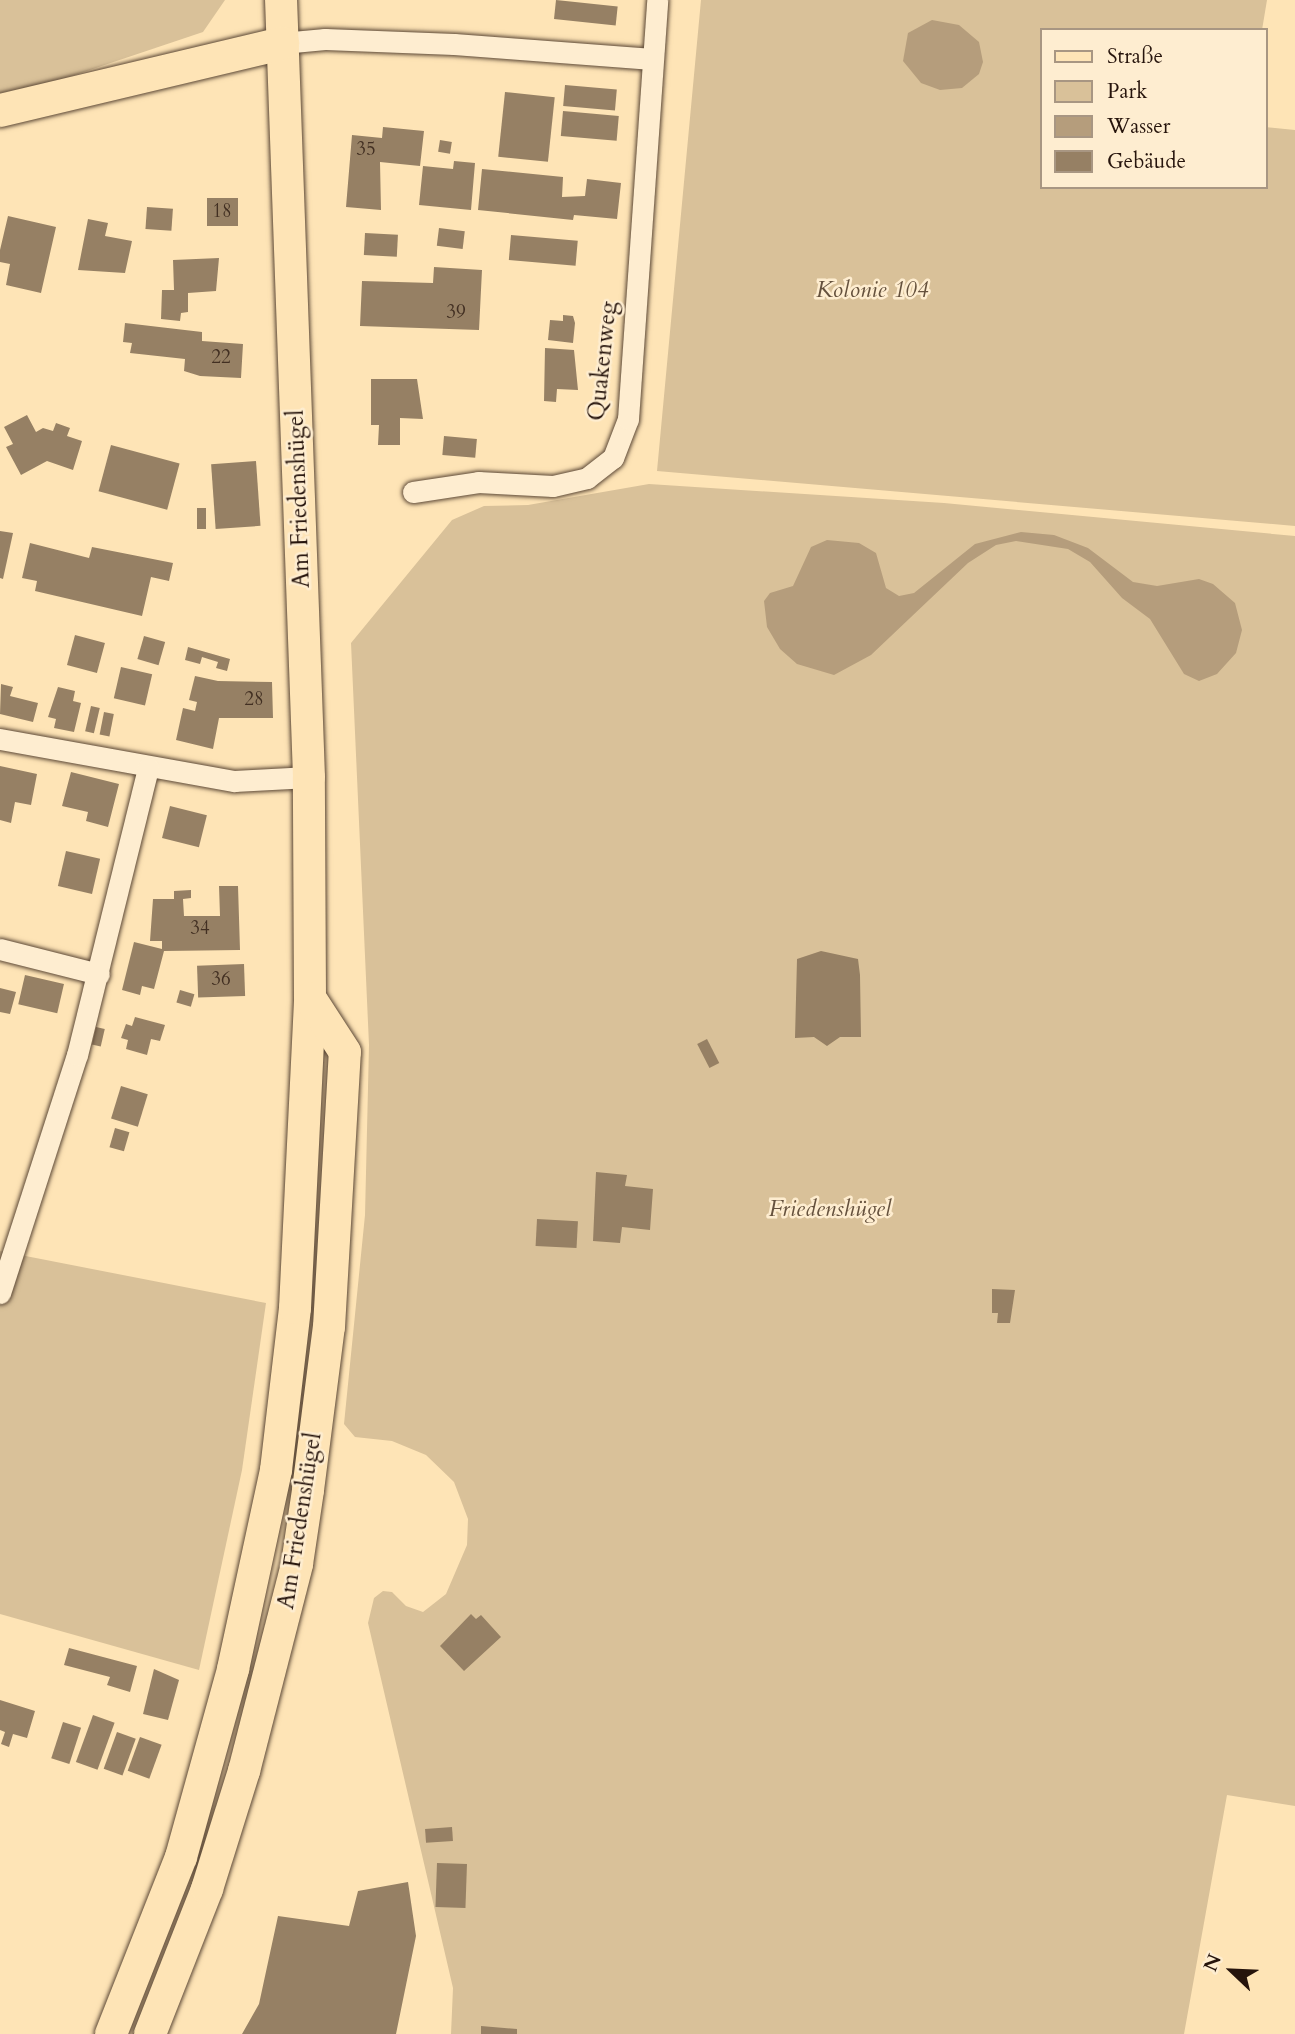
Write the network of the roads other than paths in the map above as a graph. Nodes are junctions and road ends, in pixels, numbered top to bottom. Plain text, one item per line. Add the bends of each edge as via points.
1 (281, 0) edge
2 (657, 0) edge
3 (282, 43) junction
4 (652, 59) junction
5 (0, 110) edge
6 (413, 492) dead end
7 (0, 739) edge
8 (148, 768) junction
9 (309, 778) junction
10 (0, 949) edge
11 (99, 974) junction
12 (310, 998) junction
13 (0, 1293) edge
14 (111, 2034) edge
15 (150, 2034) edge

1 - 3 main road, Am Friedenshügel
2 - 4 street, Quakenweg
3 - 4 street via 454,44
3 - 5 highway
3 - 9 main road, Am Friedenshügel
4 - 6 street, Quakenweg via 628,419 613,458 587,478 553,486 478,482
7 - 8 street
8 - 9 street via 234,781
8 - 11 street
9 - 12 main road, Am Friedenshügel
10 - 11 street
11 - 13 street
12 - 14 main road, Am Friedenshügel via 295,1308 276,1470 249,1604 181,1857
12 - 15 main road, Am Friedenshügel via 345,1052 329,1327 300,1539 270,1679 244,1771 207,1889

